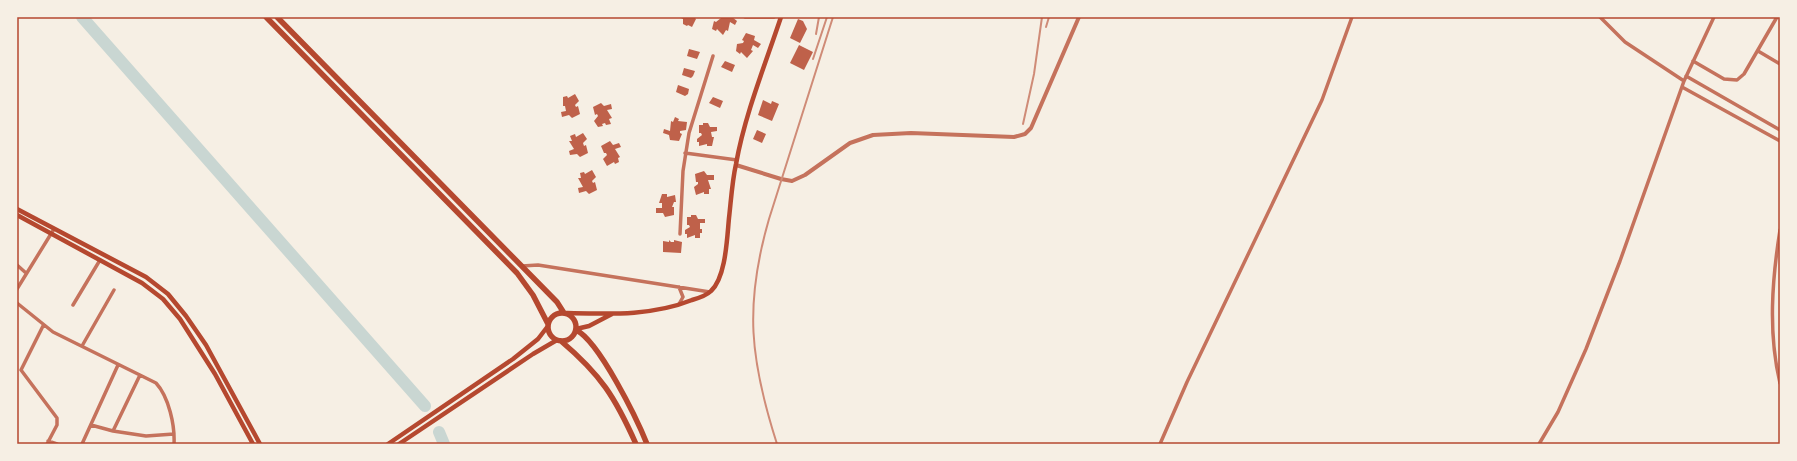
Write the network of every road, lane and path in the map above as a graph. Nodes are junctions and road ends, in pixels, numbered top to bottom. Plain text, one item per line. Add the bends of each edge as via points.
1 (266, 17) edge
2 (278, 17) edge
3 (745, 17) edge
4 (774, 17) edge
5 (782, 17) edge
6 (1079, 17) edge
7 (1352, 17) edge
8 (1600, 17) edge
9 (1714, 17) edge
10 (1777, 17) edge
11 (1758, 51) junction
12 (713, 56) dead end
13 (1693, 61) junction
14 (1780, 64) edge
15 (1686, 76) junction
16 (1684, 81) junction
17 (1682, 87) junction
18 (1780, 130) edge
19 (1780, 141) edge
20 (685, 153) junction
21 (736, 163) junction
22 (17, 209) edge
23 (17, 215) edge
24 (54, 229) junction
25 (1780, 230) edge
26 (51, 234) junction
27 (680, 234) dead end
28 (100, 260) junction
29 (17, 265) edge
30 (522, 266) junction
31 (26, 273) junction
32 (679, 287) junction
33 (17, 289) edge
34 (114, 290) dead end
35 (710, 292) junction
36 (17, 303) edge
37 (73, 305) dead end
38 (677, 305) junction
39 (566, 313) junction
40 (613, 314) junction
41 (548, 325) junction
42 (43, 326) junction
43 (576, 330) junction
44 (559, 341) junction
45 (82, 346) junction
46 (118, 365) junction
47 (1778, 370) edge
48 (140, 375) junction
49 (1780, 383) edge
50 (90, 425) junction
51 (112, 431) junction
52 (174, 434) junction
53 (48, 443) edge
54 (57, 444) edge
55 (82, 444) edge
56 (174, 444) edge
57 (253, 444) edge
58 (260, 444) edge
59 (388, 444) edge
60 (399, 444) edge
61 (636, 444) edge
62 (647, 444) edge
63 (1160, 444) edge
64 (1539, 444) edge

1 - 41 highway via 517,272 533,295
2 - 30 highway
3 - 4 street
5 - 21 main road via 753,100
6 - 21 street via 1031,128 1025,134 1008,137 911,132 873,135 850,143 805,176 792,181
7 - 63 street via 1322,100
8 - 16 street via 1625,42
9 - 13 street
10 - 11 street
11 - 13 street via 1744,74 1737,80 1724,79
11 - 14 street
12 - 20 street via 694,114
13 - 15 street
15 - 16 street
15 - 18 street
16 - 17 street
17 - 19 street
17 - 64 street via 1586,349 1558,412
20 - 21 street
20 - 27 street
21 - 35 main road via 725,252 719,279
22 - 24 main road
23 - 26 main road
24 - 26 street
24 - 58 main road via 146,277 168,294 206,345
25 - 47 street via 1773,291 1773,327
26 - 28 main road
26 - 31 street
28 - 37 street
28 - 57 main road via 142,283 170,306 215,374
29 - 31 street
30 - 32 street via 538,265
30 - 39 highway
31 - 33 street
32 - 35 street
32 - 38 street via 683,297
34 - 45 street
35 - 38 main road
36 - 42 street
38 - 40 main road via 639,314
39 - 40 main road
39 - 41 highway via 552,316
39 - 43 highway via 575,321
40 - 43 main road
41 - 44 highway via 550,335
41 - 59 main road via 538,339 513,359
42 - 45 street
42 - 53 street via 21,370 57,418 57,425
43 - 44 highway via 569,340
43 - 62 highway via 585,337 609,370 638,422
44 - 60 main road via 533,354
44 - 61 highway via 583,359 604,383 616,400
45 - 46 street
46 - 48 street
46 - 50 street
47 - 49 street
48 - 51 street
48 - 52 street via 156,383 162,390
50 - 51 street
50 - 55 street
51 - 52 street via 146,436
52 - 56 street
53 - 54 street

